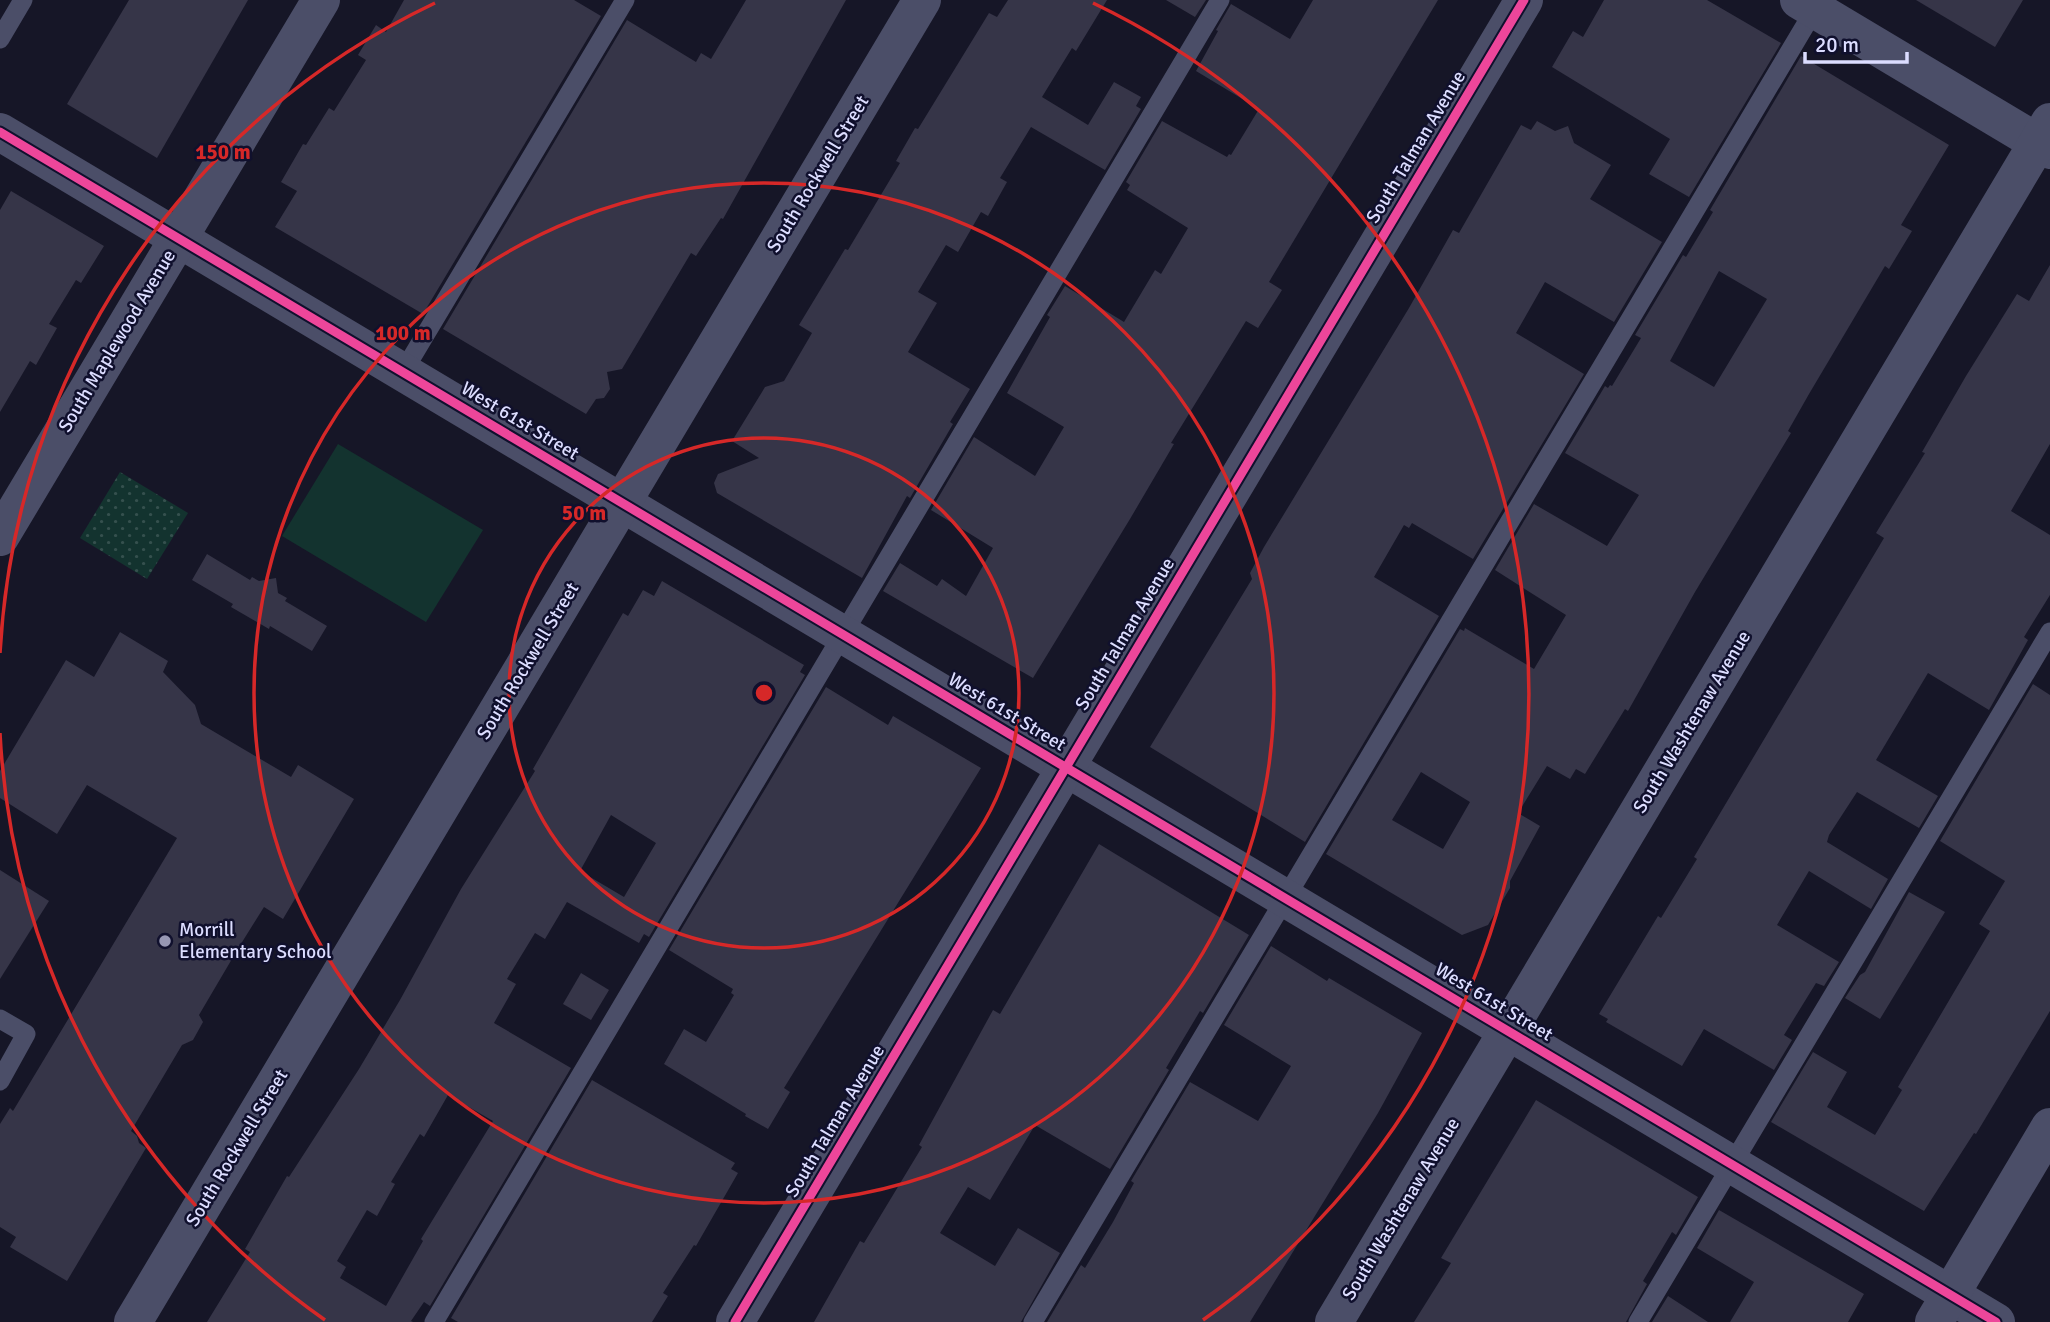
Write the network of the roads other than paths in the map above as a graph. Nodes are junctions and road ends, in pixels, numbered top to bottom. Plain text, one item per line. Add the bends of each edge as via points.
1 (23, 0) edge
2 (321, 0) edge
3 (625, 0) edge
4 (922, 0) edge
5 (1220, 0) edge
6 (1524, 0) edge
7 (1811, 3) edge
8 (0, 39) edge
9 (0, 132) edge
10 (2046, 138) edge
11 (178, 239) junction
12 (403, 372) junction
13 (622, 503) junction
14 (0, 537) edge
15 (2050, 632) edge
16 (843, 634) junction
17 (1066, 768) junction
18 (1285, 898) junction
19 (0, 1019) edge
20 (1507, 1031) junction
21 (0, 1081) edge
22 (2050, 1127) edge
23 (1732, 1164) junction
24 (1942, 1308) edge
25 (133, 1322) edge
26 (434, 1322) edge
27 (735, 1322) edge
28 (1033, 1322) edge
29 (1334, 1322) edge
30 (1638, 1322) edge
31 (1996, 1322) edge

1 - 8 lane
2 - 11 street, South Maplewood Avenue
3 - 12 lane
4 - 13 street, South Rockwell Street
5 - 16 lane
6 - 17 street, South Talman Avenue
7 - 10 street
7 - 18 lane
9 - 11 street, West 61st Street
10 - 20 street, South Washtenaw Avenue
11 - 12 street, West 61st Street
11 - 14 street, South Maplewood Avenue
12 - 13 street, West 61st Street
13 - 16 street, West 61st Street
13 - 25 street, South Rockwell Street
15 - 23 lane
16 - 17 street, West 61st Street
16 - 26 lane
17 - 18 street, West 61st Street
17 - 27 street, South Talman Avenue
18 - 20 street, West 61st Street
18 - 28 lane
19 - 21 lane via 26,1034
20 - 23 street, West 61st Street
20 - 29 street, South Washtenaw Avenue
22 - 24 street
23 - 24 street, West 61st Street
23 - 30 lane
24 - 31 street, West 61st Street

